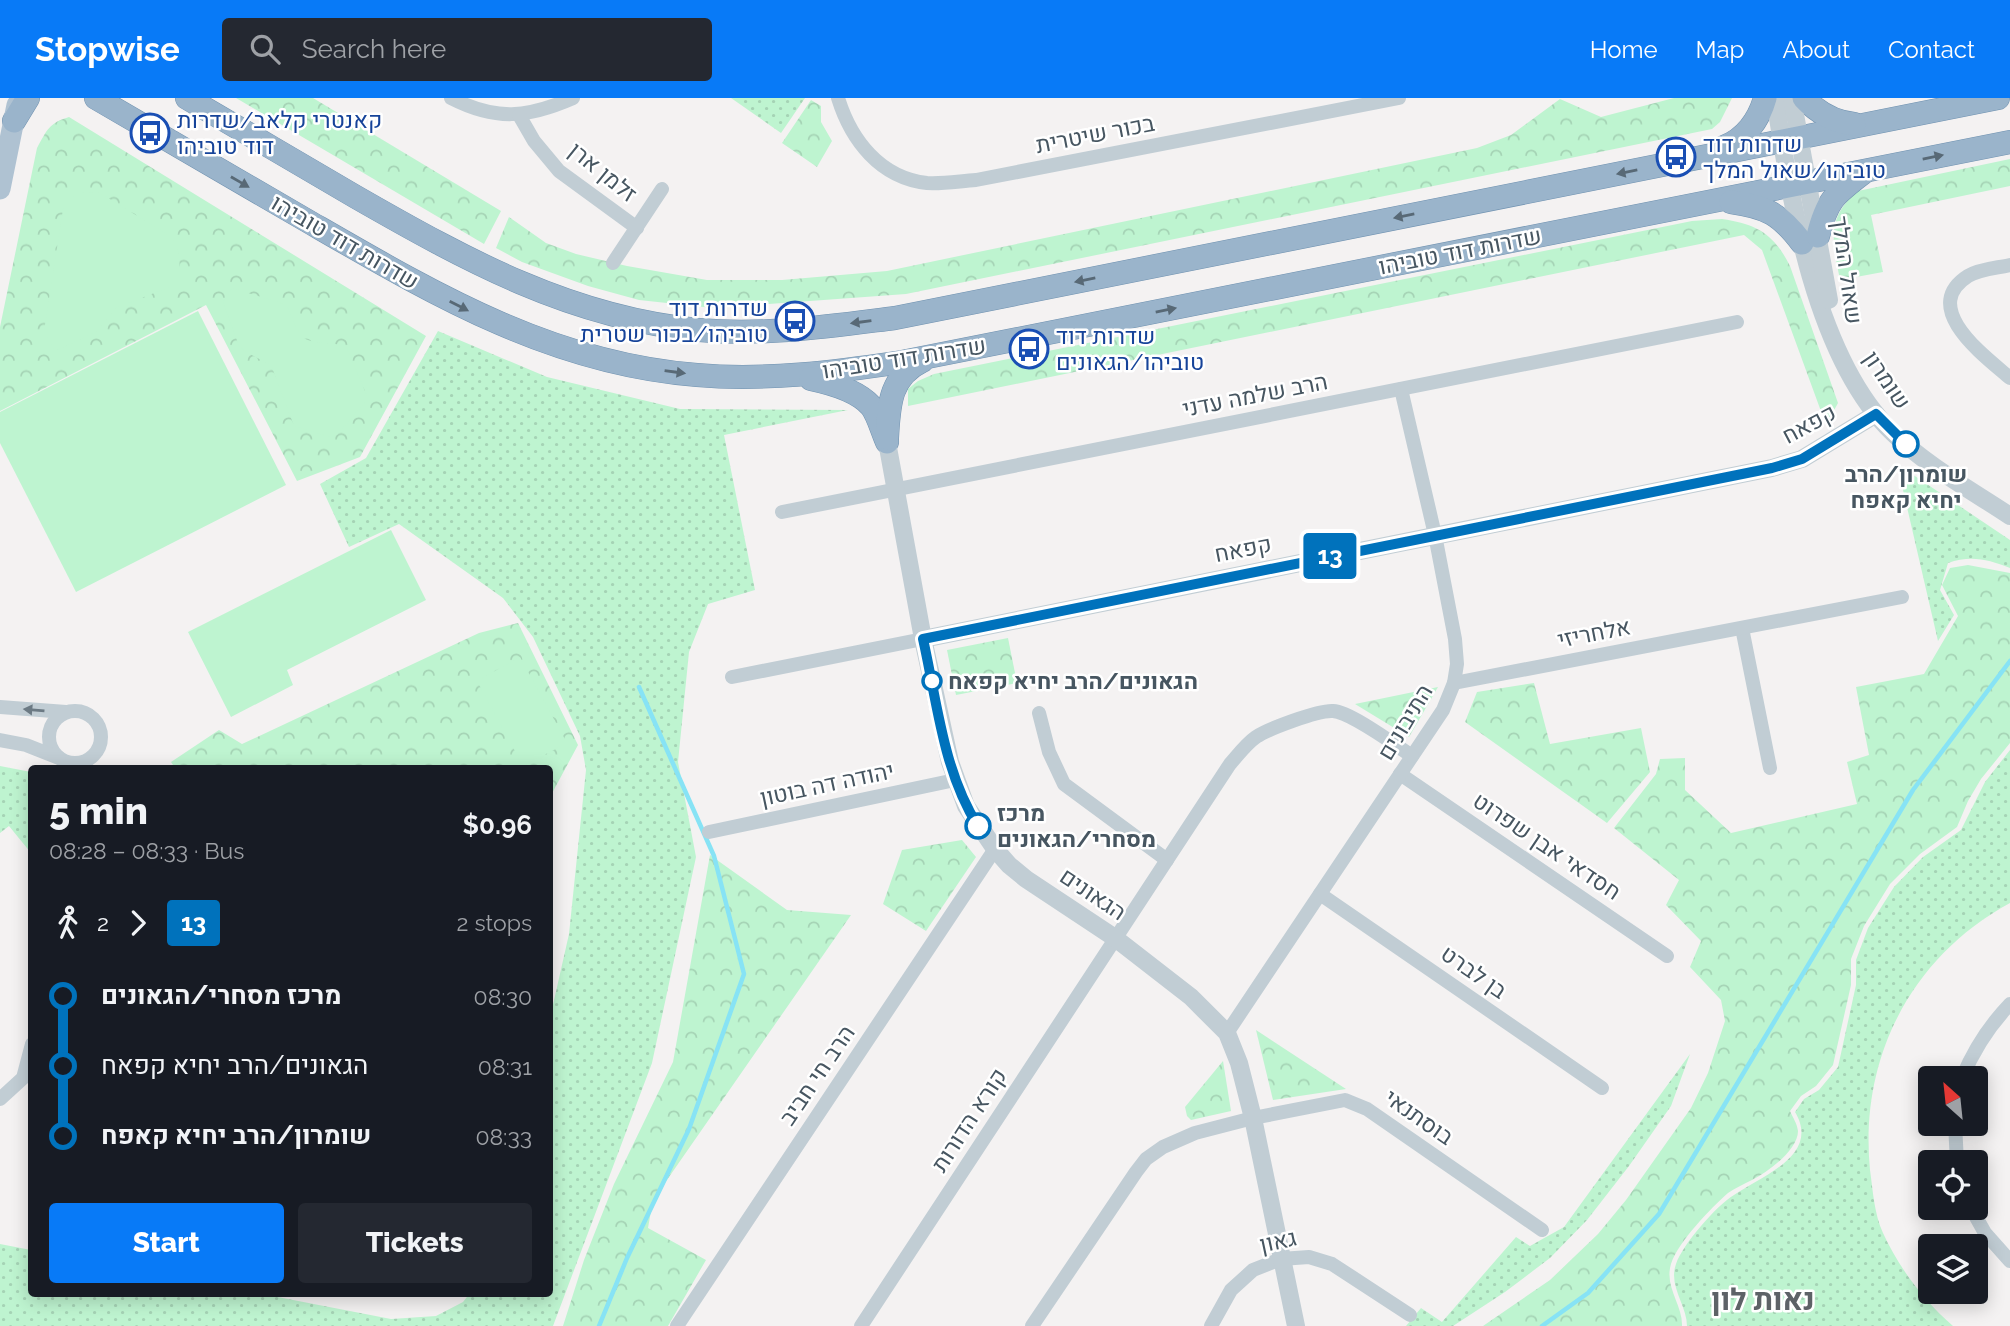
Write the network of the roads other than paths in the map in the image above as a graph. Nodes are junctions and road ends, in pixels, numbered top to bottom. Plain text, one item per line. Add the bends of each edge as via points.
1 (19, 98) edge
2 (28, 98) edge
3 (96, 98) edge
4 (187, 98) edge
5 (451, 98) edge
6 (573, 98) edge
7 (838, 98) edge
8 (1399, 98) edge
9 (1765, 98) edge
10 (1775, 98) edge
11 (1792, 98) edge
12 (1804, 98) edge
13 (1998, 98) edge
14 (519, 115) junction
15 (14, 121) junction
16 (1864, 125) junction
17 (1791, 139) junction
18 (2010, 142) edge
19 (1694, 159) junction
20 (1866, 170) junction
21 (1799, 184) junction
22 (0, 189) edge
23 (662, 189) dead end
24 (1717, 200) junction
25 (637, 228) junction
26 (1810, 239) junction
27 (613, 263) dead end
28 (2010, 265) edge
29 (1737, 322) dead end
30 (1833, 338) joint
31 (934, 356) junction
32 (794, 375) junction
33 (2010, 378) edge
34 (1401, 389) junction
35 (1876, 414) junction
36 (887, 442) junction
37 (895, 489) junction
38 (782, 512) dead end
39 (2010, 516) edge
40 (1435, 535) junction
41 (1902, 597) dead end
42 (1742, 628) junction
43 (923, 639) junction
44 (732, 677) dead end
45 (1454, 683) junction
46 (0, 706) edge
47 (67, 712) junction
48 (1039, 713) dead end
49 (0, 740) edge
50 (96, 754) junction
51 (1412, 756) junction
52 (65, 763) edge
53 (93, 765) edge
54 (1770, 768) dead end
55 (1401, 774) junction
56 (955, 780) junction
57 (709, 832) dead end
58 (995, 849) junction
59 (1167, 860) junction
60 (1320, 894) junction
61 (1115, 938) junction
62 (1667, 956) dead end
63 (2010, 1004) edge
64 (1227, 1033) junction
65 (28, 1059) edge
66 (1967, 1066) edge
67 (1602, 1088) dead end
68 (0, 1099) edge
69 (1253, 1118) junction
70 (1978, 1220) edge
71 (1542, 1230) dead end
72 (1282, 1259) junction
73 (2010, 1261) edge
74 (1410, 1315) dead end
75 (677, 1326) edge
76 (861, 1326) edge
77 (1032, 1326) edge
78 (1211, 1326) edge
79 (1296, 1326) edge

1 - 15 main road
2 - 15 highway
3 -> 32 highway, שדרות דוד טוביהו via 418,285 522,334 631,366 697,375
19 -> 4 highway, שדרות דוד טוביהו via 895,317 791,330 700,330 589,309 495,273
5 - 14 street via 483,112
6 - 14 street
7 - 8 street, בכור שיטרית via 853,135 867,153 886,169 926,183 976,180
9 - 19 highway via 1745,134
10 - 17 street, שאול המלך
11 - 17 street, שאול המלך
12 - 16 highway via 1838,122
13 - 16 highway, שדרות דוד טוביהו
14 - 25 street, זלמן ארן via 559,171
15 - 22 main road
16 - 17 highway, שדרות דוד טוביהו
17 - 19 highway, שדרות דוד טוביהו
17 - 21 street, שאול המלך
20 -> 18 highway, שדרות דוד טוביהו
20 - 21 highway, שדרות דוד טוביהו
20 - 26 highway via 1830,200
21 - 24 highway, שדרות דוד טוביהו
21 - 26 street, שאול המלך
23 - 25 street, זלמן ארן
24 - 26 highway via 1769,210
31 -> 24 highway, שדרות דוד טוביהו
25 - 27 street, זלמן ארן
26 - 30 street, שאול המלך
28 - 33 street via 1968,276 1956,287 1951,310 1963,336
29 - 34 street, הרב שלמה עדני
30 - 35 street, שומרון
31 - 32 highway, שדרות דוד טוביהו
31 - 36 highway via 913,366 894,386
32 - 36 highway via 860,397 872,407
34 - 37 street, הרב שלמה עדני
34 - 40 street, התיבונים
35 - 39 street, שומרון via 1919,455
35 - 40 street, קפאח via 1802,459 1772,468
36 - 37 street, הגאונים
37 - 38 street, הרב שלמה עדני
37 - 43 street, הגאונים
40 - 43 street, קפאח
40 - 45 street, התיבונים via 1455,639
41 - 42 street, אלחריזי
42 - 45 street, אלחריזי
42 - 54 street
43 - 44 street, קפאח
43 - 56 street, הגאונים
45 - 51 street, התיבונים via 1443,710
47 -> 46 street
47 - 50 street via 84,712 97,722 102,737
47 - 52 street via 49,733 52,749
48 - 59 street via 1049,752 1064,784
49 - 52 street via 26,745
50 - 52 street via 79,764
50 - 53 street
51 - 55 street, התיבונים
51 - 59 street, קורא הדורות via 1333,711 1276,727 1256,737 1230,764
55 - 60 street, התיבונים
55 - 62 street, חסדאי אבן שפרוט
56 - 57 street, יהודה דה בוטון
56 - 58 street, הגאונים via 966,806
58 - 61 street, הגאונים via 1026,879
58 - 75 street, הרב חי חביב
59 - 61 street, קורא הדורות
60 - 64 street, התיבונים
60 - 67 street, בן לברט
61 - 64 street, הגאונים via 1191,996
61 - 76 street, קורא הדורות
63 - 66 street via 1991,1024
64 - 69 street, הגאונים
65 - 68 street via 23,1078
69 - 71 street, בוסתנאי via 1353,1102
69 - 72 street, הגאונים
69 - 77 street via 1178,1139 1146,1159
70 - 73 street
72 - 74 street, גאון via 1309,1256 1332,1264
72 - 78 street, גאון via 1242,1279
72 - 79 street, הגאונים

